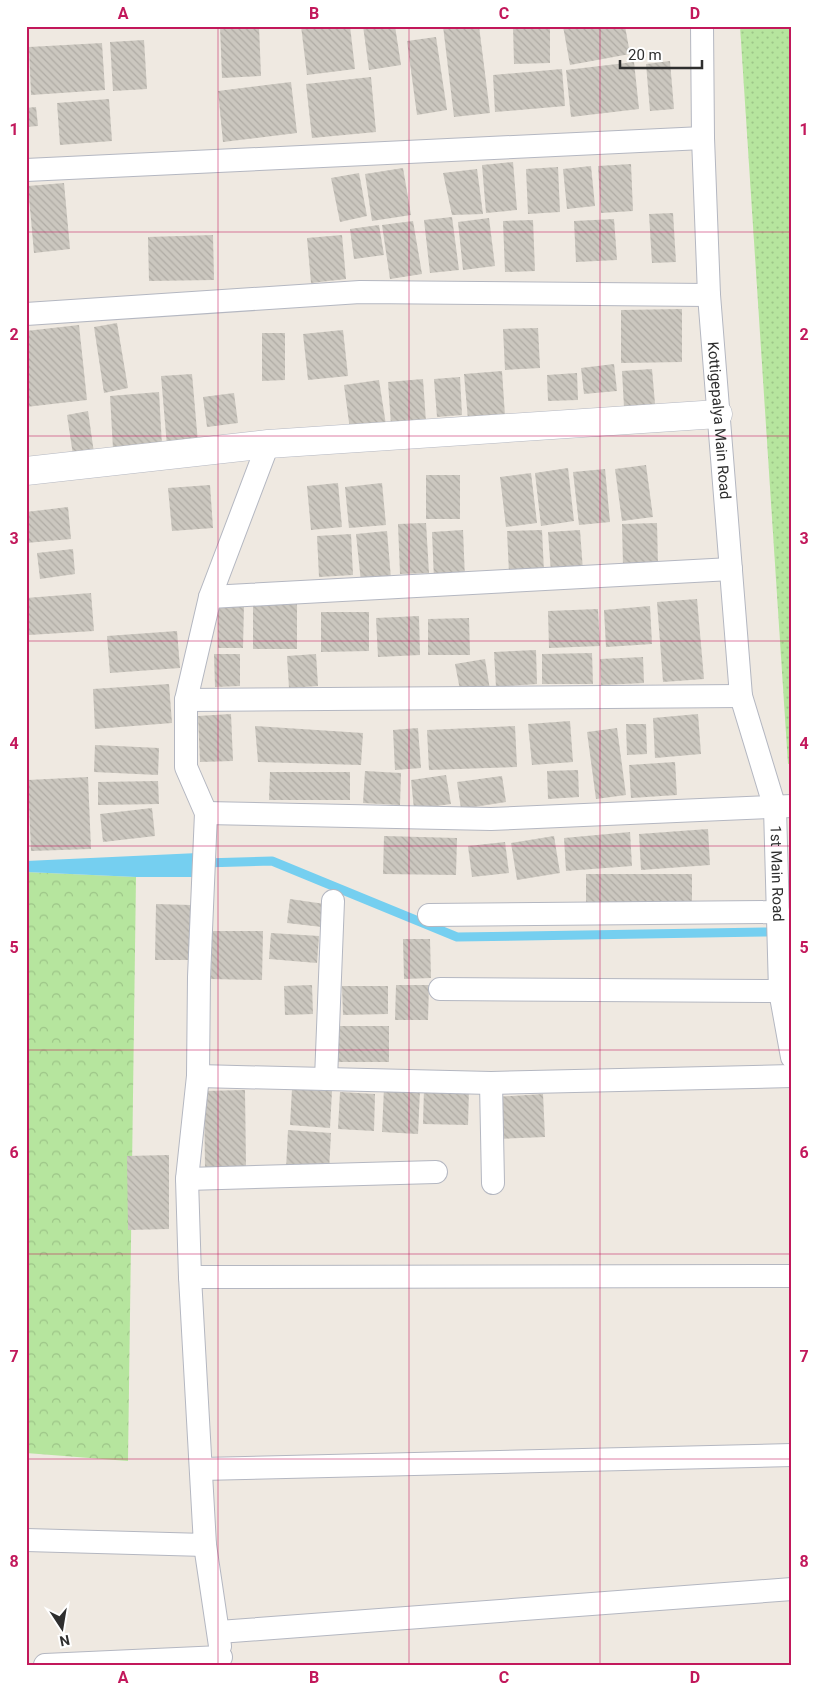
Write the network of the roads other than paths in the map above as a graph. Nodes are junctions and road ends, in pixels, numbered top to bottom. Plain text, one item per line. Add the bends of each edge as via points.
1 (702, 26) edge
2 (703, 138) junction
3 (26, 170) edge
4 (709, 295) junction
5 (26, 314) edge
6 (718, 414) junction
7 (268, 444) junction
8 (26, 471) edge
9 (731, 570) junction
10 (210, 596) junction
11 (741, 696) junction
12 (186, 700) junction
13 (784, 807) edge
14 (206, 813) junction
15 (333, 901) dead end
16 (778, 912) junction
17 (429, 915) dead end
18 (440, 989) dead end
19 (780, 991) junction
20 (792, 1057) edge
21 (198, 1076) junction
22 (792, 1076) edge
23 (326, 1079) junction
24 (491, 1083) junction
25 (436, 1172) dead end
26 (187, 1179) junction
27 (493, 1183) dead end
28 (792, 1276) edge
29 (190, 1277) junction
30 (792, 1455) edge
31 (201, 1469) junction
32 (26, 1540) edge
33 (205, 1545) junction
34 (792, 1588) edge
35 (219, 1632) junction
36 (221, 1661) edge
37 (45, 1665) edge

1 - 2 street, Kottigepalya Main Road
2 - 3 street
2 - 4 street, Kottigepalya Main Road
4 - 5 street via 360,292
4 - 6 street, Kottigepalya Main Road
6 - 7 street
6 - 9 street, Kottigepalya Main Road
7 - 8 street
7 - 10 street
9 - 10 street
9 - 11 street, Kottigepalya Main Road
10 - 12 street
11 - 12 street
11 - 13 street, Kottigepalya Main Road
12 - 14 street via 186,767
13 - 14 street via 491,819
13 - 16 street, 1st Main Road
14 - 21 street
15 - 23 street
16 - 17 street
16 - 19 street, 1st Main Road
18 - 19 street
19 - 20 street, 1st Main Road
21 - 23 street
21 - 26 street
22 - 24 street
23 - 24 street
24 - 27 street
25 - 26 street
26 - 29 street
28 - 29 street
29 - 31 street
30 - 31 street
31 - 33 street
32 - 33 street
33 - 35 street
34 - 35 street
35 - 36 street
36 - 37 street

